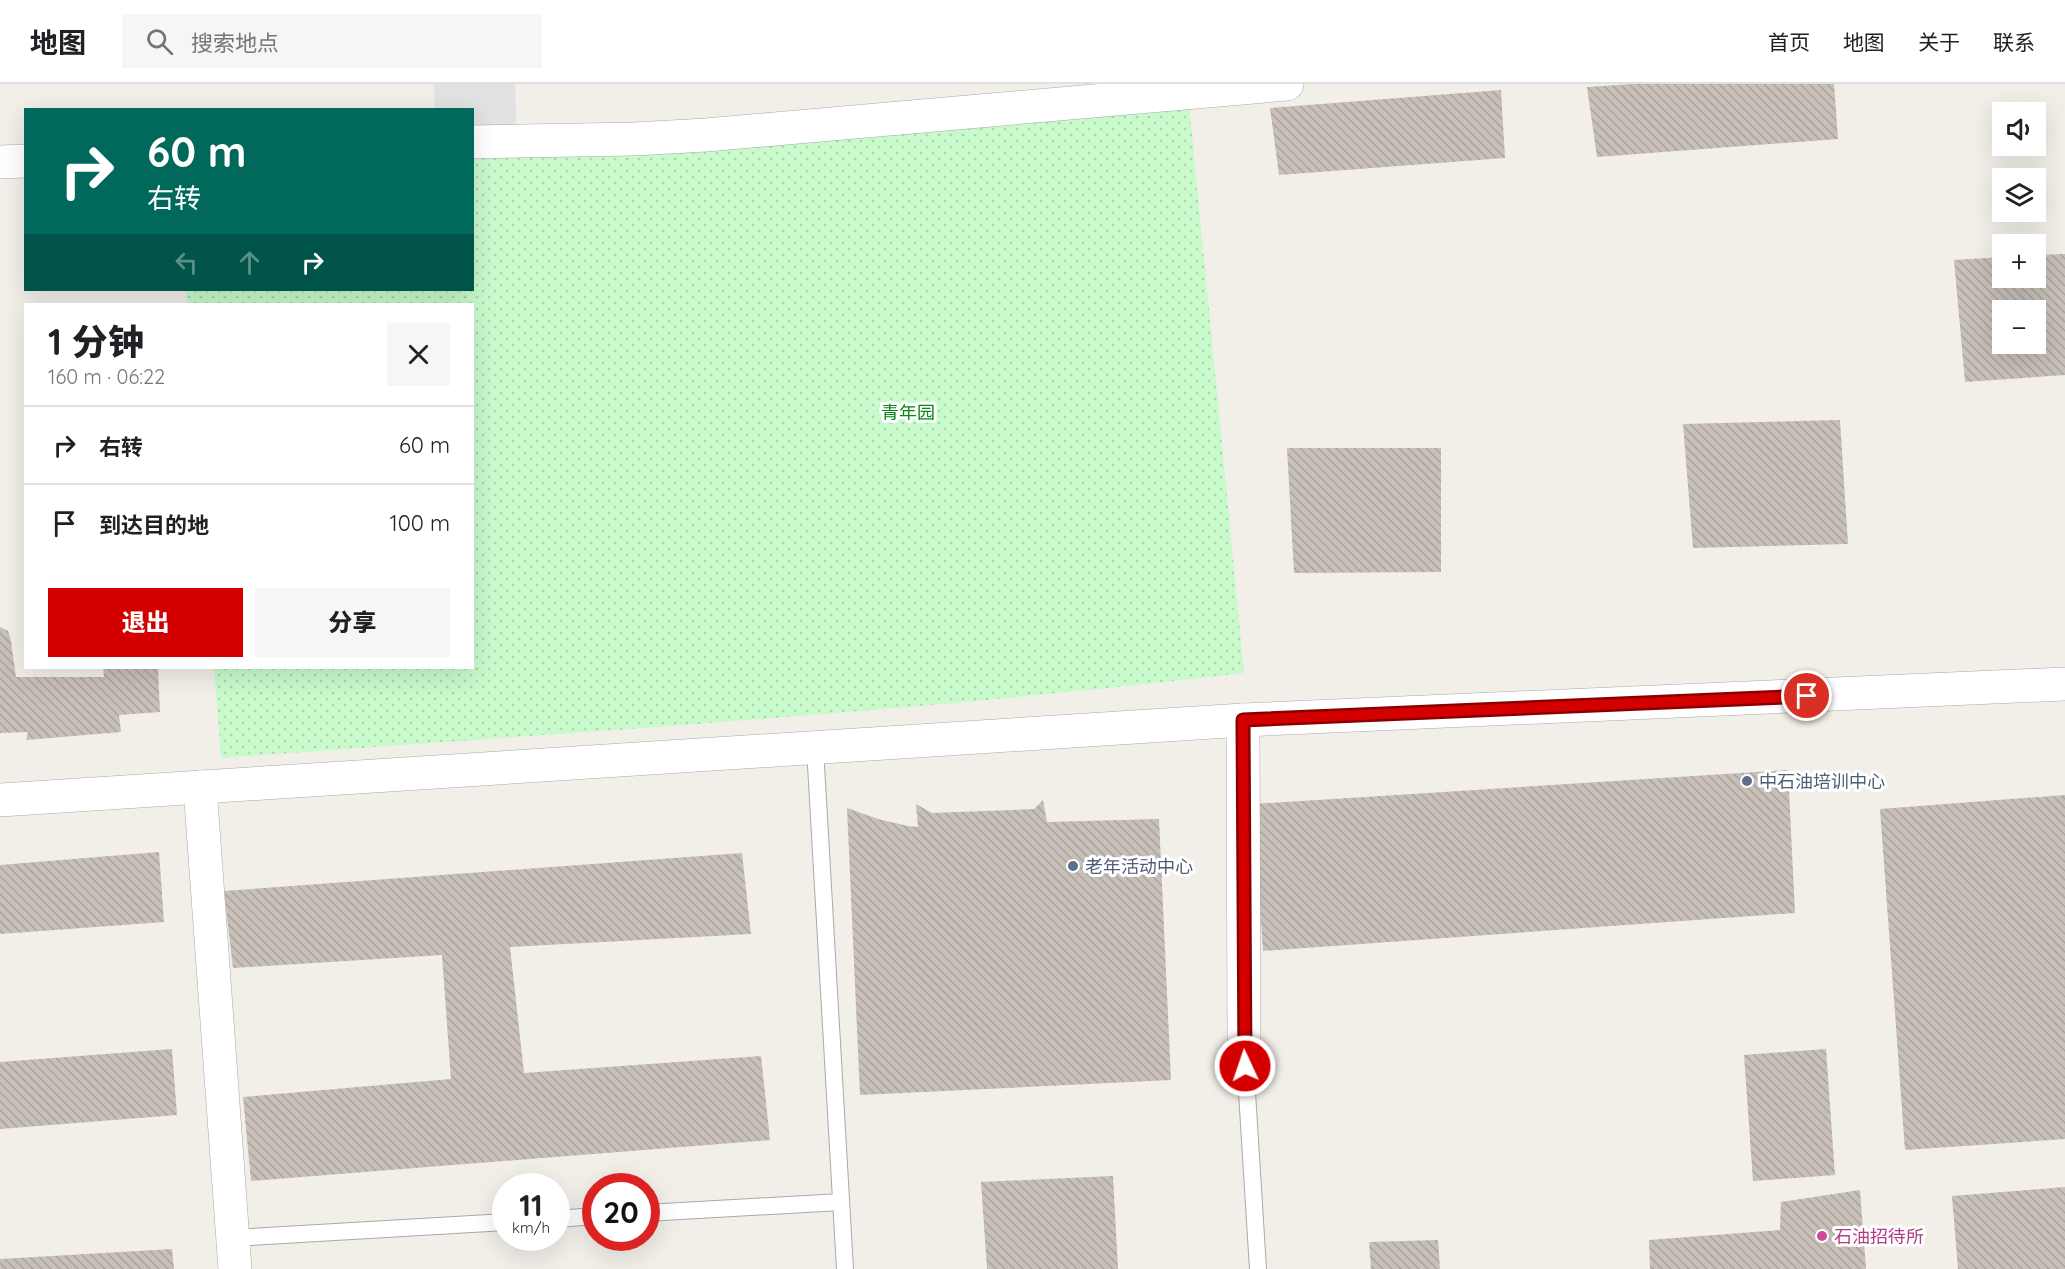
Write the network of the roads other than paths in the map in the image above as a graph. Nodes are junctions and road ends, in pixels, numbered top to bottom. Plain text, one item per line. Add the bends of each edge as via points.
1 (1287, 84) edge
2 (1220, 87) edge
3 (474, 142) edge
4 (24, 161) edge
5 (0, 162) edge
6 (2065, 684) edge
7 (1243, 720) junction
8 (815, 748) junction
9 (200, 787) junction
10 (0, 800) edge
11 (1244, 1044) joint
12 (841, 1202) junction
13 (660, 1212) edge
14 (492, 1224) edge
15 (234, 1253) edge
16 (845, 1269) edge
17 (1258, 1269) edge

1 - 2 street
2 - 3 street via 706,135
4 - 5 street
6 - 7 street
7 - 8 street
7 - 11 street
8 - 9 street
8 - 12 lane
9 - 10 street
9 - 15 street
11 - 17 lane
12 - 13 lane
12 - 16 lane
14 - 15 lane

